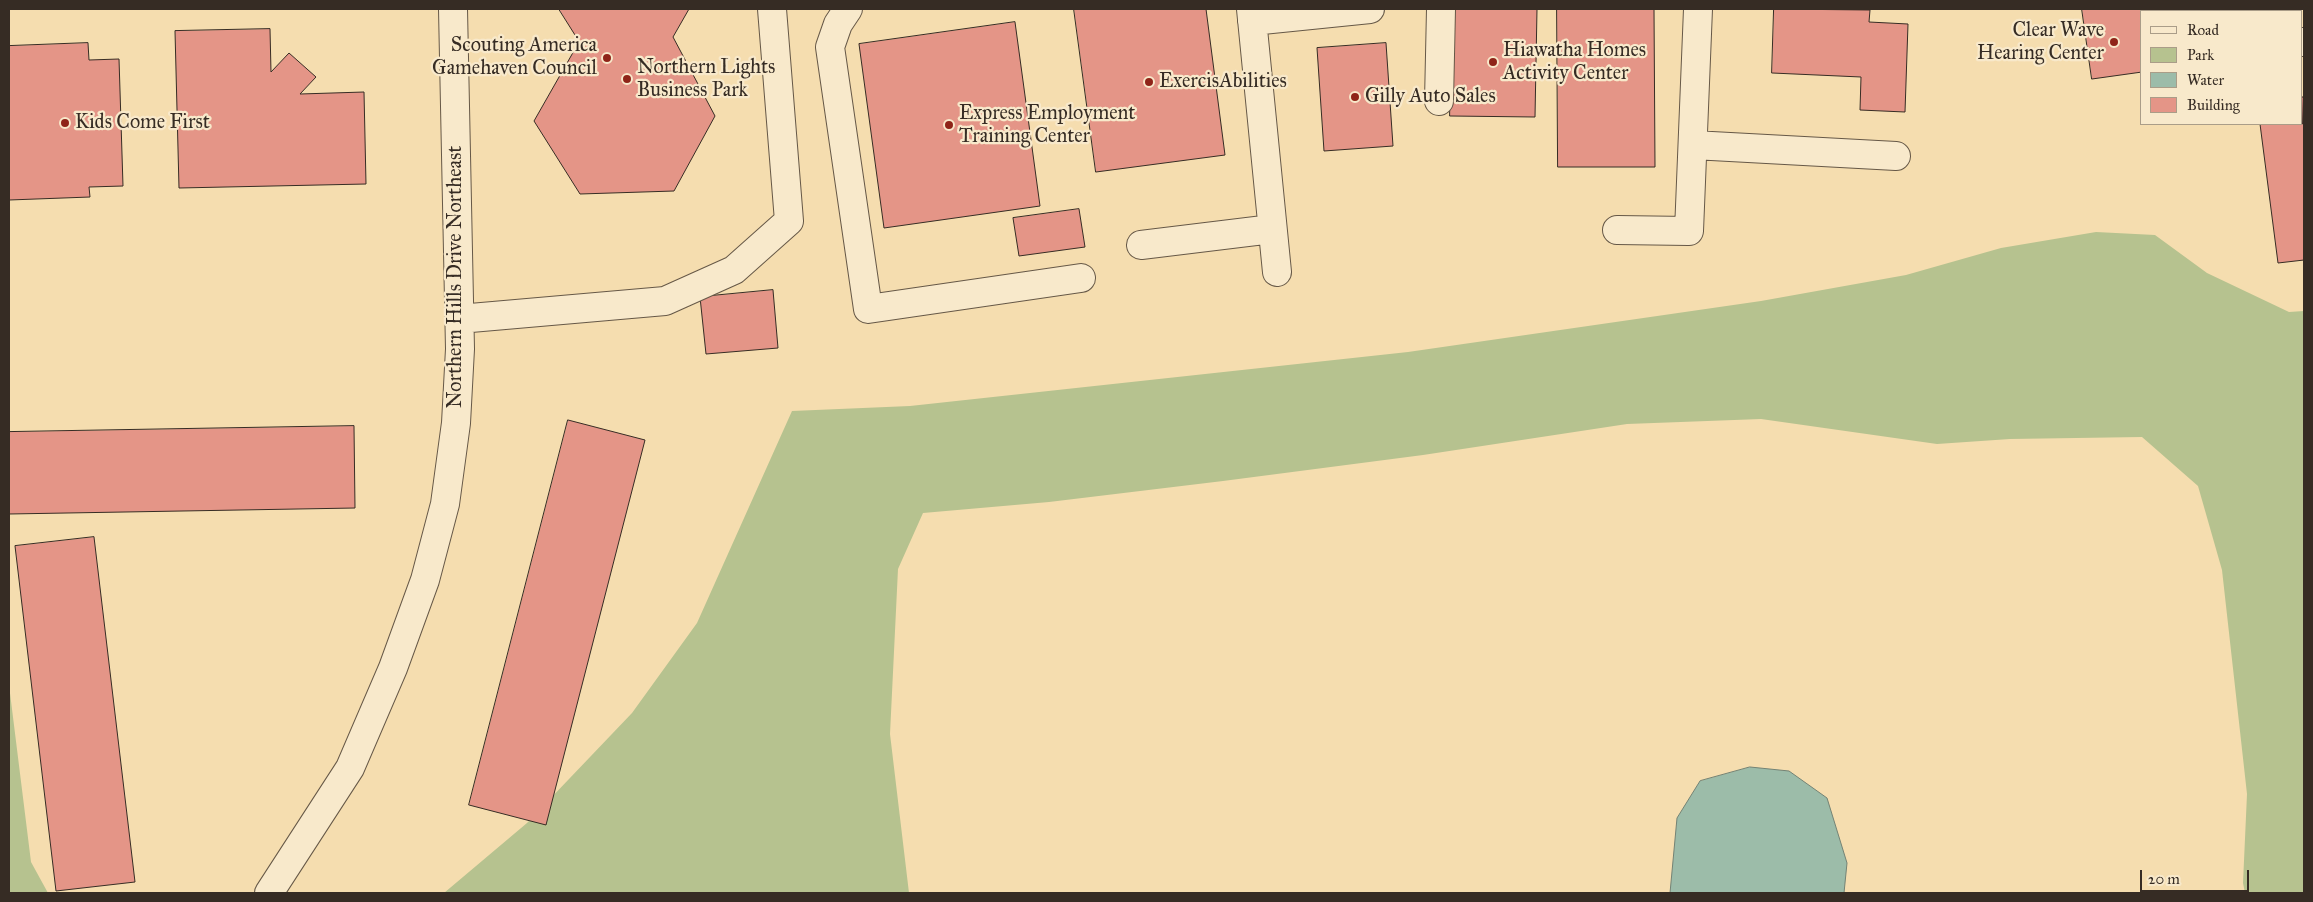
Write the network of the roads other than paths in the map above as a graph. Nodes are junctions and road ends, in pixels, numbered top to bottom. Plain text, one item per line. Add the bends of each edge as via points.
1 (453, 9) edge
2 (772, 9) edge
3 (848, 9) edge
4 (1370, 9) edge
5 (1441, 9) edge
6 (1698, 9) edge
7 (1251, 15) edge
8 (1439, 101) dead end
9 (1693, 146) junction
10 (1896, 156) dead end
11 (1272, 228) junction
12 (1617, 230) dead end
13 (1142, 245) dead end
14 (1276, 272) dead end
15 (1081, 278) dead end
16 (460, 319) junction
17 (269, 893) edge

1 - 16 street, Northern Hills Drive Northeast
2 - 16 street via 788,221 734,270 665,300
3 - 15 street via 838,24 830,47 868,309
4 - 7 street
5 - 8 street
6 - 9 street
7 - 11 street
9 - 10 street
9 - 12 street via 1688,231
11 - 13 street
11 - 14 street
16 - 17 street, Northern Hills Drive Northeast via 456,423 445,504 425,580 393,668 350,768

